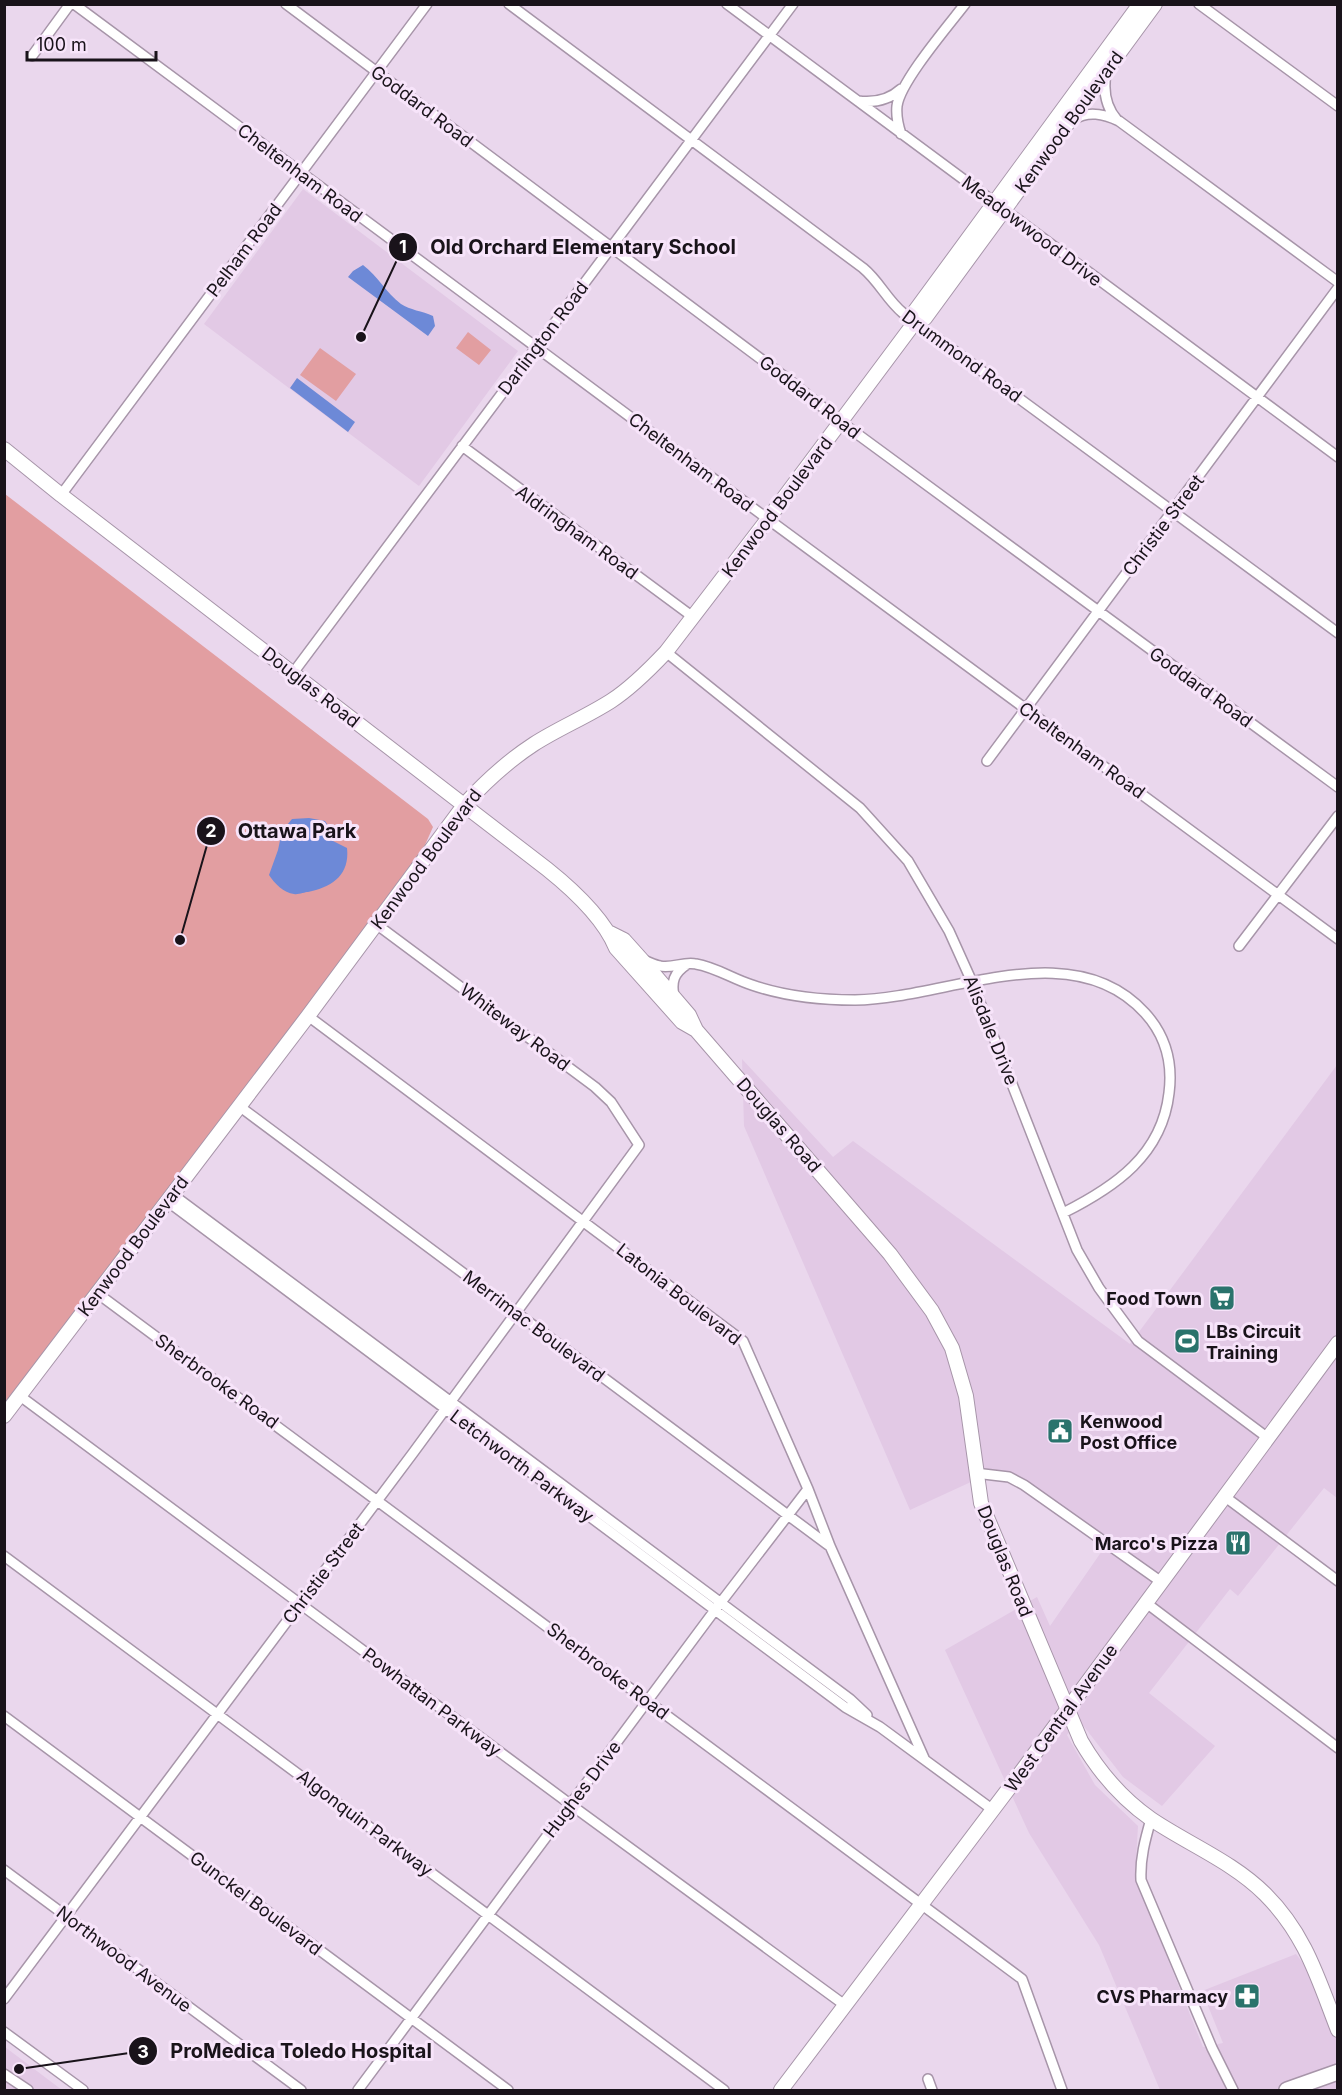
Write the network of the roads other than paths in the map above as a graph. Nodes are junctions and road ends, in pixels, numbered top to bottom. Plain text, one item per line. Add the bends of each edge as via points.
1 (70, 4) edge
2 (75, 4) edge
3 (286, 4) edge
4 (427, 4) edge
5 (509, 4) edge
6 (727, 4) edge
7 (793, 4) edge
8 (965, 4) edge
9 (1140, 4) edge
10 (1155, 4) edge
11 (1199, 4) edge
12 (769, 36) junction
13 (32, 56) dead end
14 (1102, 68) junction
15 (376, 72) junction
16 (905, 85) junction
17 (856, 101) junction
18 (1338, 106) edge
19 (1064, 119) junction
20 (1119, 121) junction
21 (901, 134) junction
22 (691, 140) junction
23 (301, 173) junction
24 (1000, 208) junction
25 (611, 247) junction
26 (1338, 282) edge
27 (1338, 288) edge
28 (915, 322) junction
29 (536, 348) junction
30 (1257, 397) junction
31 (841, 422) junction
32 (462, 446) junction
33 (4, 449) edge
34 (1338, 457) edge
35 (61, 495) junction
36 (1173, 511) junction
37 (768, 519) junction
38 (1098, 612) junction
39 (693, 617) junction
40 (1338, 633) edge
41 (666, 652) junction
42 (293, 673) junction
43 (1026, 709) junction
44 (987, 761) dead end
45 (1338, 787) edge
46 (465, 804) junction
47 (1338, 816) edge
48 (1278, 894) junction
49 (376, 924) junction
50 (610, 933) junction
51 (1338, 939) edge
52 (1239, 946) dead end
53 (641, 959) junction
54 (688, 963) junction
55 (972, 982) junction
56 (674, 997) junction
57 (308, 1016) junction
58 (696, 1030) junction
59 (239, 1106) junction
60 (639, 1145) joint
61 (169, 1198) junction
62 (1063, 1213) junction
63 (584, 1222) junction
64 (98, 1293) junction
65 (516, 1313) junction
66 (1338, 1343) edge
67 (20, 1395) junction
68 (448, 1405) junction
69 (4, 1416) edge
70 (1268, 1438) junction
71 (975, 1473) junction
72 (808, 1489) junction
73 (1224, 1497) junction
74 (378, 1500) junction
75 (788, 1514) junction
76 (830, 1546) junction
77 (4, 1556) edge
78 (1160, 1581) junction
79 (1338, 1581) edge
80 (1145, 1602) junction
81 (300, 1604) junction
82 (718, 1607) junction
83 (648, 1701) junction
84 (1067, 1709) junction
85 (217, 1713) junction
86 (4, 1716) edge
87 (1338, 1748) edge
88 (925, 1760) junction
89 (571, 1805) junction
90 (993, 1810) junction
91 (140, 1817) junction
92 (1151, 1819) junction
93 (4, 1870) edge
94 (922, 1904) junction
95 (488, 1915) junction
96 (66, 1917) junction
97 (4, 1999) edge
98 (846, 2006) junction
99 (412, 2019) junction
100 (1338, 2030) edge
101 (4, 2032) edge
102 (1338, 2072) edge
103 (4, 2074) edge
104 (928, 2079) dead end
105 (28, 2091) edge
106 (83, 2091) edge
107 (301, 2091) edge
108 (358, 2091) edge
109 (508, 2091) edge
110 (724, 2091) edge
111 (781, 2091) edge
112 (932, 2091) edge
113 (1062, 2091) edge
114 (1233, 2091) edge
115 (1287, 2091) edge

1 - 13 street
2 - 23 street, Cheltenham Road
3 - 15 street, Goddard Road
4 - 15 street, Pelham Road
5 - 22 street, Drummond Road
6 - 12 street, Meadowwood Drive
7 - 12 street, Darlington Road
8 - 16 street
9 - 14 street, Kenwood Boulevard
10 - 14 street, Kenwood Boulevard
11 - 18 street
12 - 17 street, Meadowwood Drive
12 - 22 street, Darlington Road
14 - 19 street, Kenwood Boulevard
14 - 20 street via 1106,99
15 - 23 street, Pelham Road
15 - 25 street, Goddard Road
16 - 17 street via 886,99
16 - 21 street via 897,106
17 - 21 street, Meadowwood Drive
19 - 20 street via 1101,114
19 - 24 street, Kenwood Boulevard
20 - 26 street
21 - 24 street, Meadowwood Drive
22 - 25 street, Darlington Road
22 - 28 street, Drummond Road via 863,268 896,307
23 - 29 street, Cheltenham Road
23 - 35 street, Pelham Road
24 - 28 street, Kenwood Boulevard via 915,311
24 - 30 street, Meadowwood Drive
25 - 29 street, Darlington Road
25 - 31 street, Goddard Road
27 - 30 street, Christie Street
28 - 31 street, Kenwood Boulevard
28 - 36 street, Drummond Road
29 - 32 street, Darlington Road
29 - 37 street, Cheltenham Road
30 - 34 street, Meadowwood Drive
30 - 36 street, Christie Street
31 - 37 street, Kenwood Boulevard
31 - 38 street, Goddard Road
32 - 39 street, Aldringham Road
32 - 42 street, Darlington Road
33 - 35 street, Douglas Road
35 - 42 street, Douglas Road
36 - 38 street, Christie Street
36 - 40 street, Drummond Road
37 - 39 street, Kenwood Boulevard
37 - 43 street, Cheltenham Road
38 - 43 street, Christie Street
38 - 45 street, Goddard Road
39 - 41 street, Kenwood Boulevard
41 - 46 street, Kenwood Boulevard via 638,681 611,701 514,758
41 - 55 street, Alisdale Drive via 860,808 908,861 949,931
42 - 46 street, Douglas Road
43 - 44 street, Christie Street
43 - 48 street, Cheltenham Road
46 - 49 street, Kenwood Boulevard
46 - 50 street, Douglas Road via 559,879
47 - 48 street
48 - 51 street, Cheltenham Road
48 - 52 street
49 - 57 street, Kenwood Boulevard
49 - 60 street, Whiteway Road via 595,1087 611,1102
50 - 53 street, Douglas Road via 624,940
50 - 58 street, Douglas Road via 616,948 682,1022
53 - 54 street via 662,967
53 - 56 street, Douglas Road
54 - 55 street via 772,991 837,1000 896,998
54 - 56 street via 674,977
55 - 62 street, Alisdale Drive
55 - 62 street via 1036,973 1098,981 1126,995 1164,1039 1170,1088 1165,1117 1154,1141 1115,1184
56 - 58 street, Douglas Road
57 - 59 street, Kenwood Boulevard
57 - 63 street, Latonia Boulevard
58 - 71 street, Douglas Road via 890,1254 932,1311 948,1340 963,1384
59 - 61 street, Kenwood Boulevard
59 - 65 street, Merrimac Boulevard
60 - 63 street, Christie Street
61 - 64 street, Kenwood Boulevard
61 - 68 street, Letchworth Parkway
62 - 70 street, Alisdale Drive via 1077,1250 1099,1288 1138,1341
63 - 65 street, Christie Street
63 - 72 street, Latonia Boulevard via 743,1341
64 - 67 street, Kenwood Boulevard
64 - 74 street, Sherbrooke Road
65 - 68 street, Christie Street
65 - 75 street, Merrimac Boulevard
66 - 70 street, West Central Avenue
67 - 69 street, Kenwood Boulevard
67 - 81 street, Powhattan Parkway
68 - 74 street, Christie Street
68 - 82 street, Letchworth Parkway
70 - 73 street, West Central Avenue
71 - 78 street via 1009,1477 1024,1485
71 - 84 street, Douglas Road via 992,1532
72 - 75 street, Hughes Drive
72 - 76 street, Latonia Boulevard
73 - 78 street, West Central Avenue
73 - 79 street
74 - 81 street, Christie Street
74 - 83 street, Sherbrooke Road
75 - 76 street, Merrimac Boulevard
75 - 82 street, Hughes Drive
76 - 88 street, Latonia Boulevard
77 - 85 street, Algonquin Parkway
78 - 80 street, West Central Avenue
80 - 84 street, West Central Avenue
80 - 87 street
81 - 85 street, Christie Street
81 - 89 street, Powhattan Parkway
82 - 83 street, Hughes Drive
82 - 88 street, Letchworth Parkway via 845,1707
83 - 89 street, Hughes Drive
83 - 94 street, Sherbrooke Road
84 - 90 street, West Central Avenue
84 - 92 street, Douglas Road via 1096,1767
85 - 91 street, Christie Street
85 - 95 street, Algonquin Parkway
86 - 91 street, Gunckel Boulevard
88 - 90 street, Letchworth Parkway
89 - 95 street, Hughes Drive
89 - 98 street, Powhattan Parkway
90 - 94 street, West Central Avenue
91 - 96 street, Christie Street
91 - 99 street, Gunckel Boulevard
92 - 100 street, Douglas Road via 1249,1880 1281,1912 1305,1946
92 - 114 street via 1143,1847 1141,1880
93 - 96 street, Northwood Avenue
94 - 98 street, West Central Avenue
94 - 113 street, Sherbrooke Road via 1022,1979
95 - 99 street, Hughes Drive
95 - 110 street, Algonquin Parkway
96 - 97 street, Christie Street
96 - 107 street, Northwood Avenue
98 - 111 street, West Central Avenue
99 - 108 street, Hughes Drive
99 - 109 street, Gunckel Boulevard
101 - 106 street
102 - 115 main road
103 - 105 street
104 - 112 street

